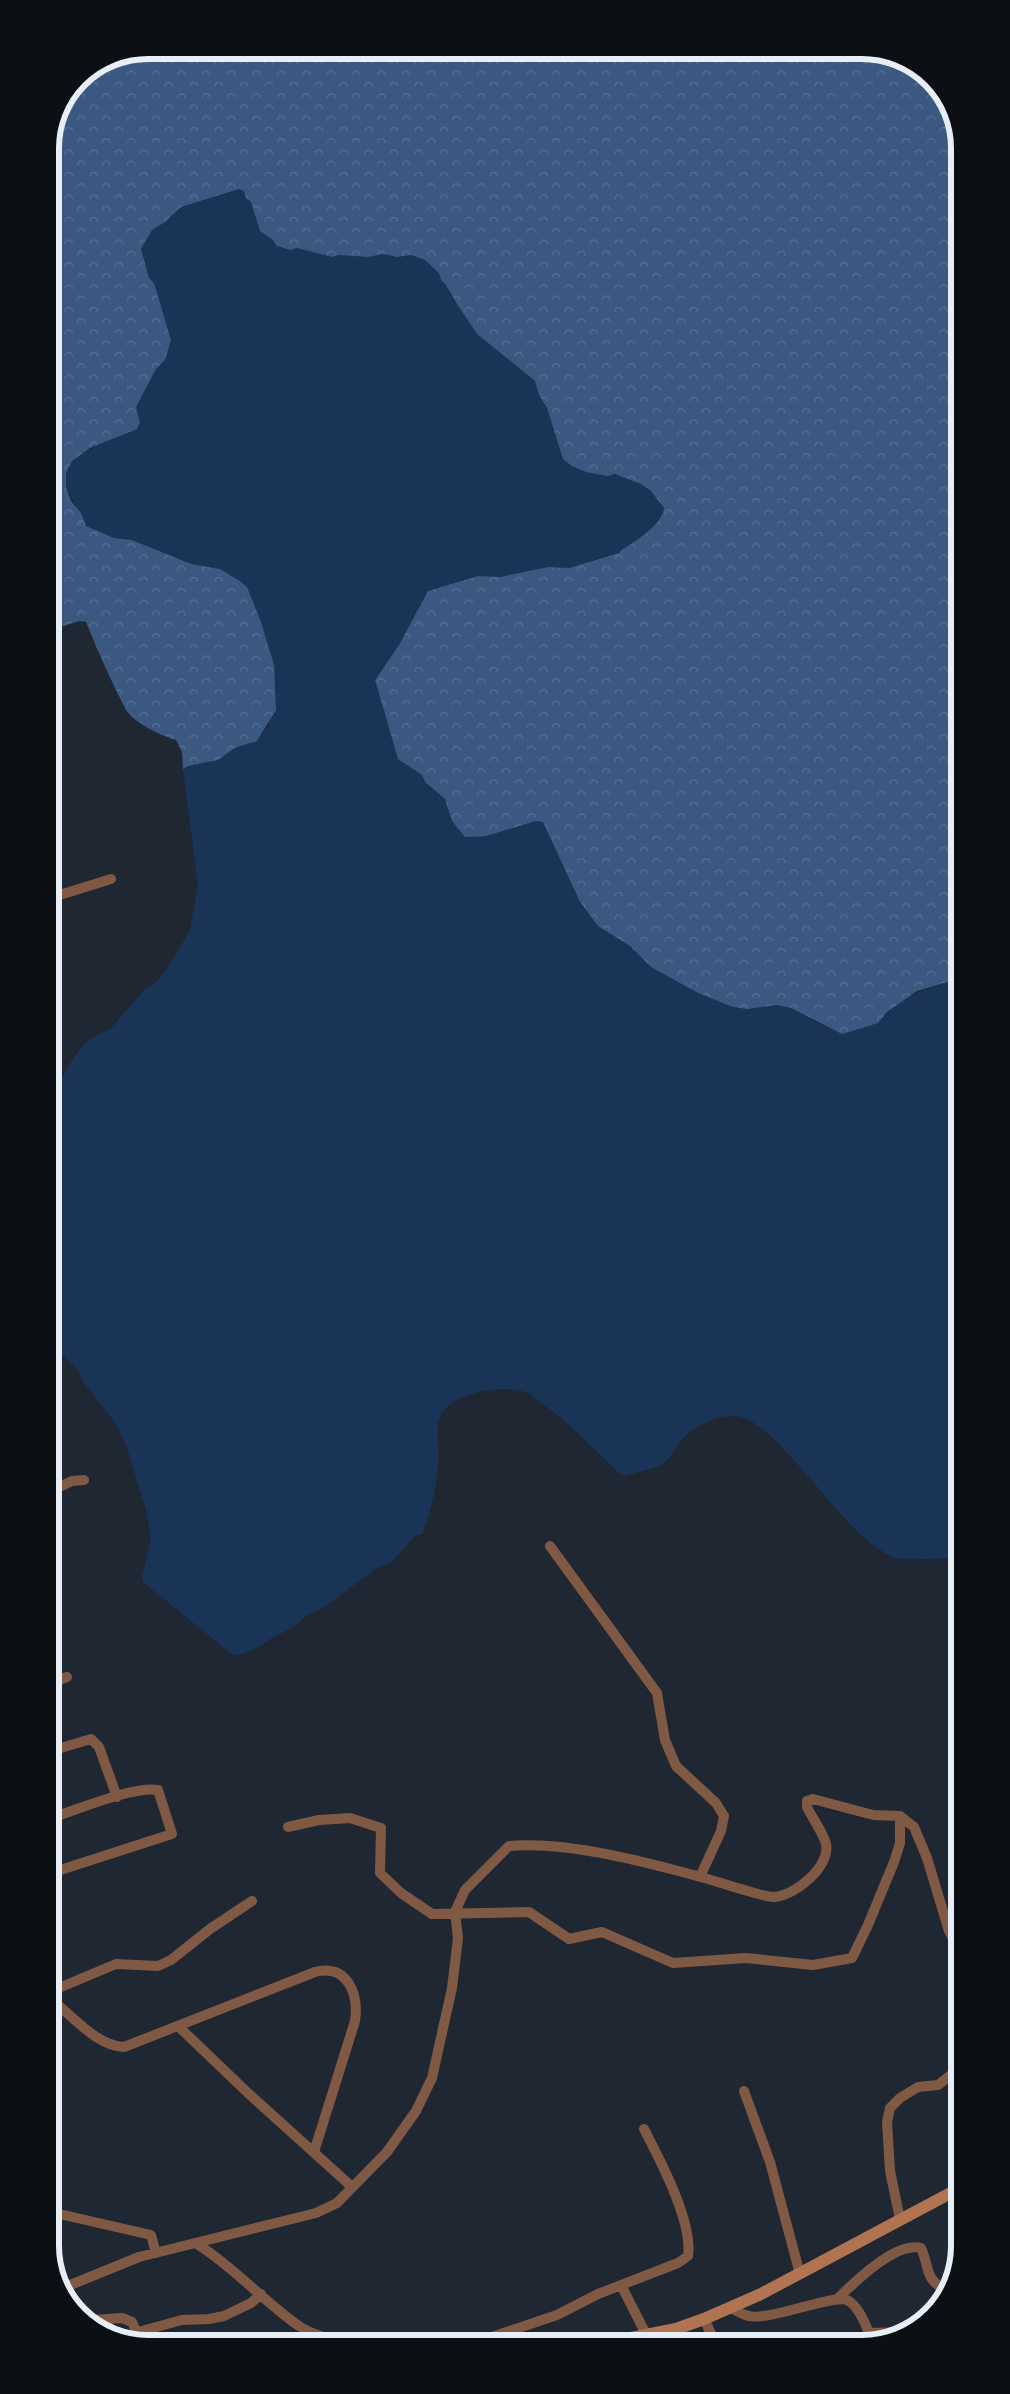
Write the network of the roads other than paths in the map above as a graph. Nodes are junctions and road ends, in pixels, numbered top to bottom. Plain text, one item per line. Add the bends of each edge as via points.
1 (111, 880) dead end
2 (59, 893) edge
3 (84, 1480) dead end
4 (59, 1487) edge
5 (550, 1546) dead end
6 (67, 1678) dead end
7 (59, 1680) edge
8 (59, 1749) edge
9 (118, 1797) junction
10 (59, 1815) edge
11 (900, 1816) junction
12 (288, 1827) dead end
13 (59, 1870) edge
14 (700, 1877) junction
15 (252, 1901) dead end
16 (455, 1912) junction
17 (951, 1934) edge
18 (59, 1988) edge
19 (59, 2006) edge
20 (179, 2026) junction
21 (951, 2075) edge
22 (744, 2090) dead end
23 (644, 2129) dead end
24 (314, 2152) junction
25 (351, 2186) junction
26 (951, 2193) edge
27 (59, 2214) edge
28 (900, 2219) junction
29 (197, 2244) junction
30 (156, 2253) junction
31 (800, 2274) junction
32 (621, 2285) junction
33 (69, 2286) edge
34 (940, 2288) edge
35 (261, 2294) junction
36 (837, 2299) junction
37 (731, 2308) junction
38 (704, 2319) junction
39 (98, 2320) edge
40 (138, 2332) joint
41 (869, 2334) edge
42 (318, 2335) edge
43 (498, 2335) edge
44 (646, 2335) edge
45 (657, 2335) edge
46 (712, 2335) edge

1 - 2 street
3 - 4 street
5 - 14 street via 657,1693 665,1740 676,1766 716,1803 724,1816 721,1831
6 - 7 street
8 - 9 street via 91,1739 99,1747
9 - 10 street
9 - 13 street via 158,1790 172,1834
11 - 14 street via 873,1815 813,1799 807,1801 807,1807 826,1844 826,1854 802,1887 774,1897
11 - 16 street via 900,1843 894,1862 852,1958 813,1965 746,1958 673,1962 602,1932 569,1939 529,1912
11 - 17 street via 914,1827
12 - 16 street via 350,1818 381,1828 380,1874 432,1914
14 - 16 street via 626,1859 549,1846 509,1846 465,1890
15 - 18 street via 158,1966 116,1964
16 - 25 street via 458,1938 452,1988 432,2078 416,2111 387,2152
19 - 20 street via 113,2046 124,2047
20 - 24 street via 248,2094
20 - 24 street via 315,1972 332,1969 339,1973 354,1997 356,2021
21 - 28 street via 938,2085 918,2087 890,2108 887,2122 890,2172
22 - 31 street via 770,2162
23 - 32 street via 674,2192 690,2244 688,2256 678,2263
24 - 25 street
25 - 29 street via 337,2203 316,2213
26 - 28 main road
27 - 30 street via 151,2236
28 - 31 main road
29 - 30 street
29 - 35 street
30 - 33 street
31 - 37 main road
32 - 43 street via 557,2315
32 - 44 street
34 - 36 street via 933,2284 927,2272 921,2248 913,2246 904,2248 861,2276
35 - 40 street via 251,2303 224,2316 182,2320
35 - 42 street via 300,2327
36 - 37 street via 750,2316
36 - 41 street via 847,2300 856,2307
37 - 38 main road
38 - 45 main road
38 - 46 street
39 - 40 street via 127,2319

